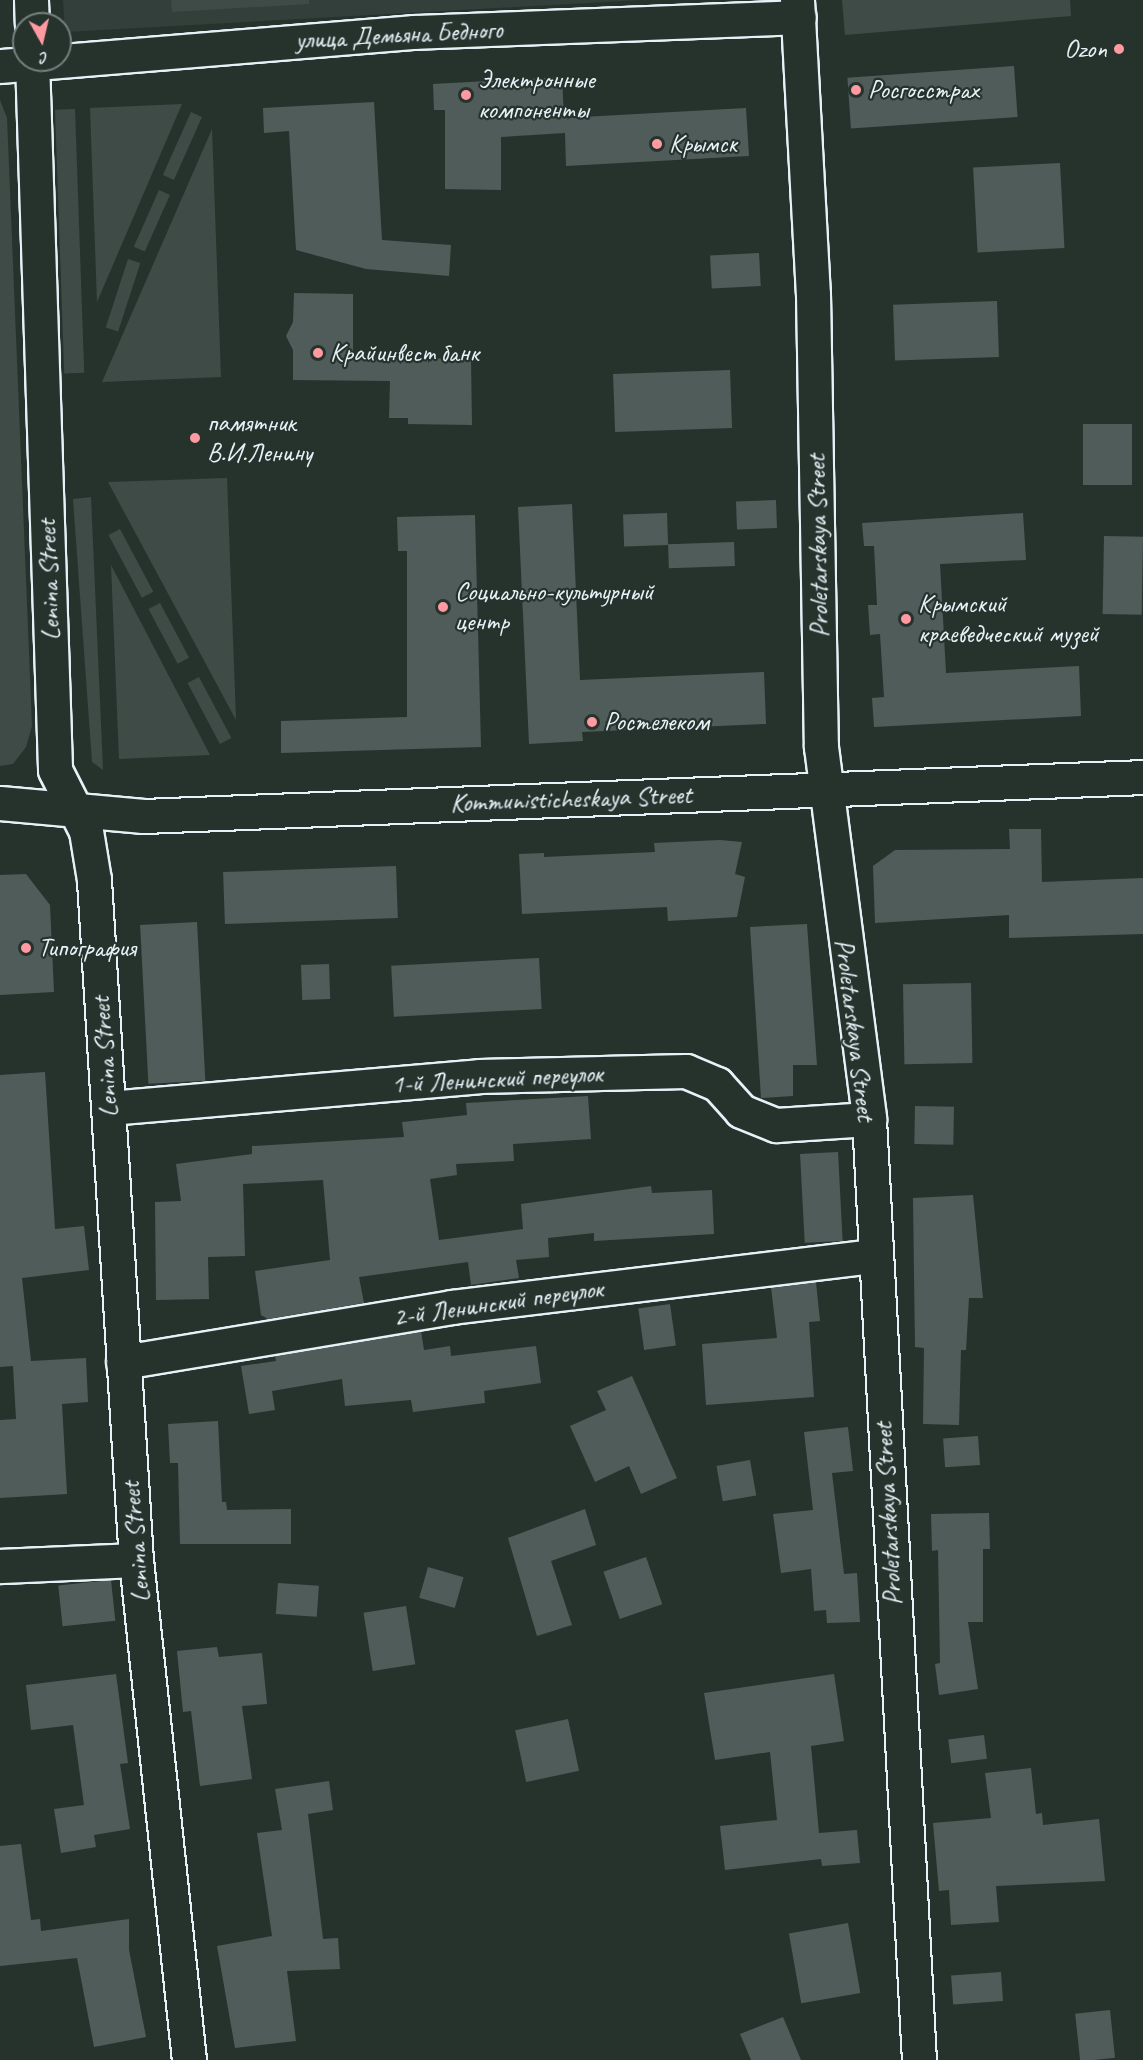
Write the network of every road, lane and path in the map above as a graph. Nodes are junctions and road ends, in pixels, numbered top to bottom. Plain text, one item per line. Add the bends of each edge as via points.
1 (798, 8) edge
2 (72, 59) edge
3 (32, 72) edge
4 (1143, 777) edge
5 (824, 788) junction
6 (0, 803) edge
7 (77, 811) junction
8 (109, 1108) junction
9 (868, 1119) junction
10 (874, 1256) junction
11 (123, 1362) junction
12 (136, 1560) junction
13 (0, 1566) edge
14 (189, 2060) edge
15 (919, 2060) edge

1 - 2 street, улица Демьяна Бедного
1 - 5 street, Proletarskaya Street via 813,294
3 - 7 street, Lenina Street via 55,770
4 - 5 street, Kommunisticheskaya Street
5 - 7 street, Kommunisticheskaya Street via 143,816
5 - 9 street, Proletarskaya Street
6 - 7 street, Kommunisticheskaya Street
7 - 8 street, Lenina Street via 87,831 94,880
8 - 9 street, 1-й Ленинский переулок via 479,1076 686,1071 717,1084 741,1111 776,1125
8 - 11 street, Lenina Street
9 - 10 street, Proletarskaya Street
10 - 11 street, 2-й Ленинский переулок via 452,1307
10 - 15 street, Proletarskaya Street
11 - 12 street, Lenina Street
12 - 13 street
12 - 14 street, Lenina Street

